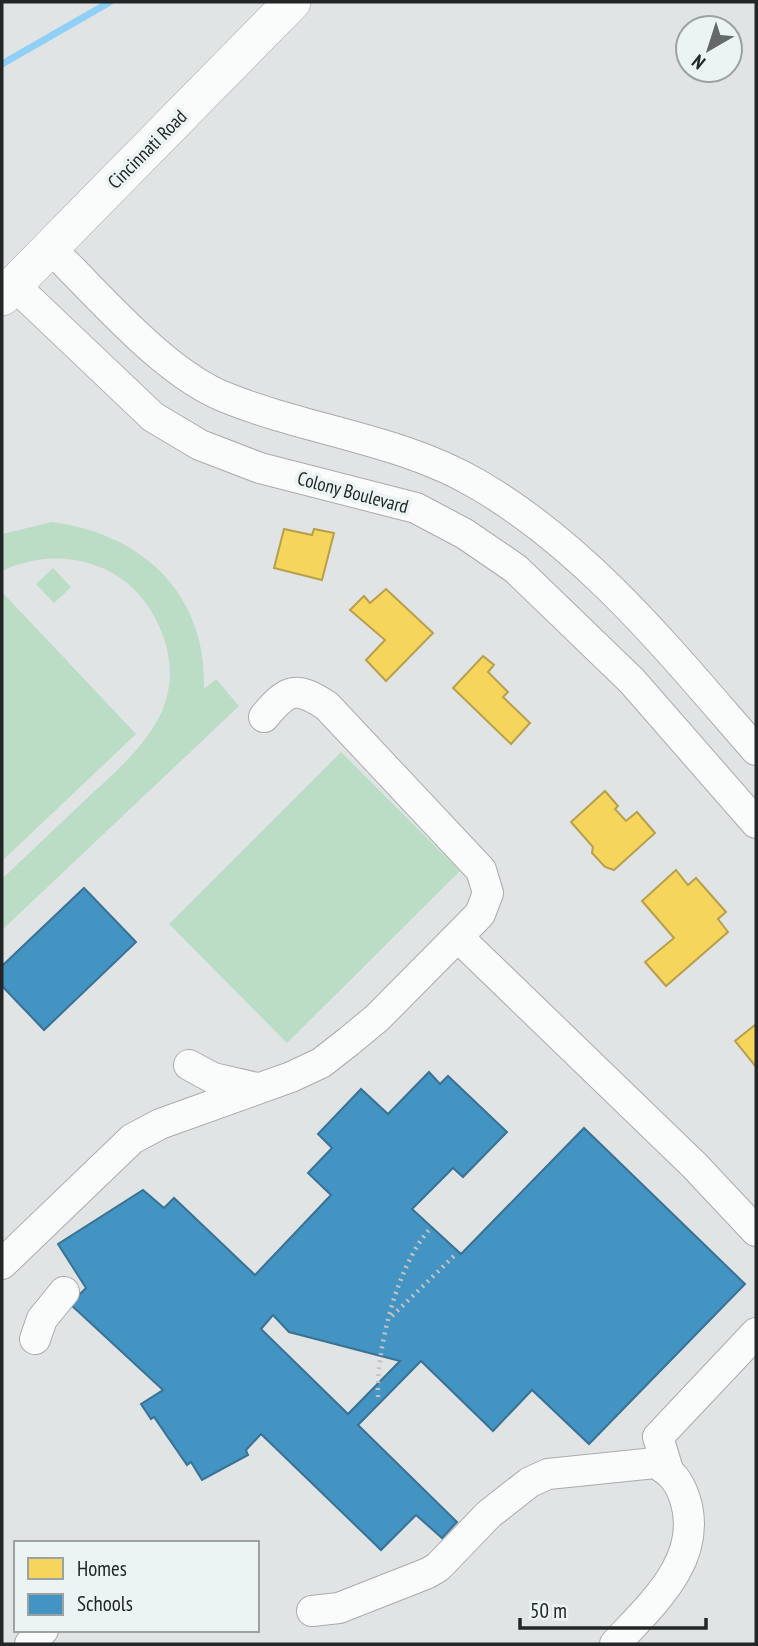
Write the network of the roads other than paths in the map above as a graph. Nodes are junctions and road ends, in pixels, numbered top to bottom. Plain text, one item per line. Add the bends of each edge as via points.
1 (292, 2) edge
2 (50, 248) junction
3 (8, 291) edge
4 (264, 717) dead end
5 (756, 750) edge
6 (756, 822) edge
7 (458, 937) junction
8 (189, 1065) junction
9 (257, 1088) junction
10 (213, 1104) junction
11 (160, 1125) junction
12 (756, 1231) edge
13 (2, 1264) edge
14 (64, 1292) dead end
15 (756, 1334) edge
16 (35, 1339) dead end
17 (668, 1469) junction
18 (312, 1611) dead end
19 (615, 1644) edge

1 - 2 main road, Cincinnati Road
2 - 3 main road, Cincinnati Road
2 - 5 street via 161,356 225,398 417,456 475,483 527,516 629,606
3 - 6 street, Colony Boulevard via 153,417 200,445 260,468 416,508 516,569 632,681
4 - 7 street via 285,694 299,692 327,706 481,870 488,893 486,904
7 - 9 street via 377,1018 321,1063
7 - 12 street
8 - 9 street via 213,1078
8 - 10 street
8 - 11 street via 186,1098
9 - 10 street
10 - 11 street
11 - 13 street via 116,1152
14 - 16 street via 42,1319
15 - 17 street via 658,1437
17 - 18 street via 655,1463 548,1474 509,1496 428,1573 339,1608
17 - 19 street via 680,1483 691,1531 673,1576

